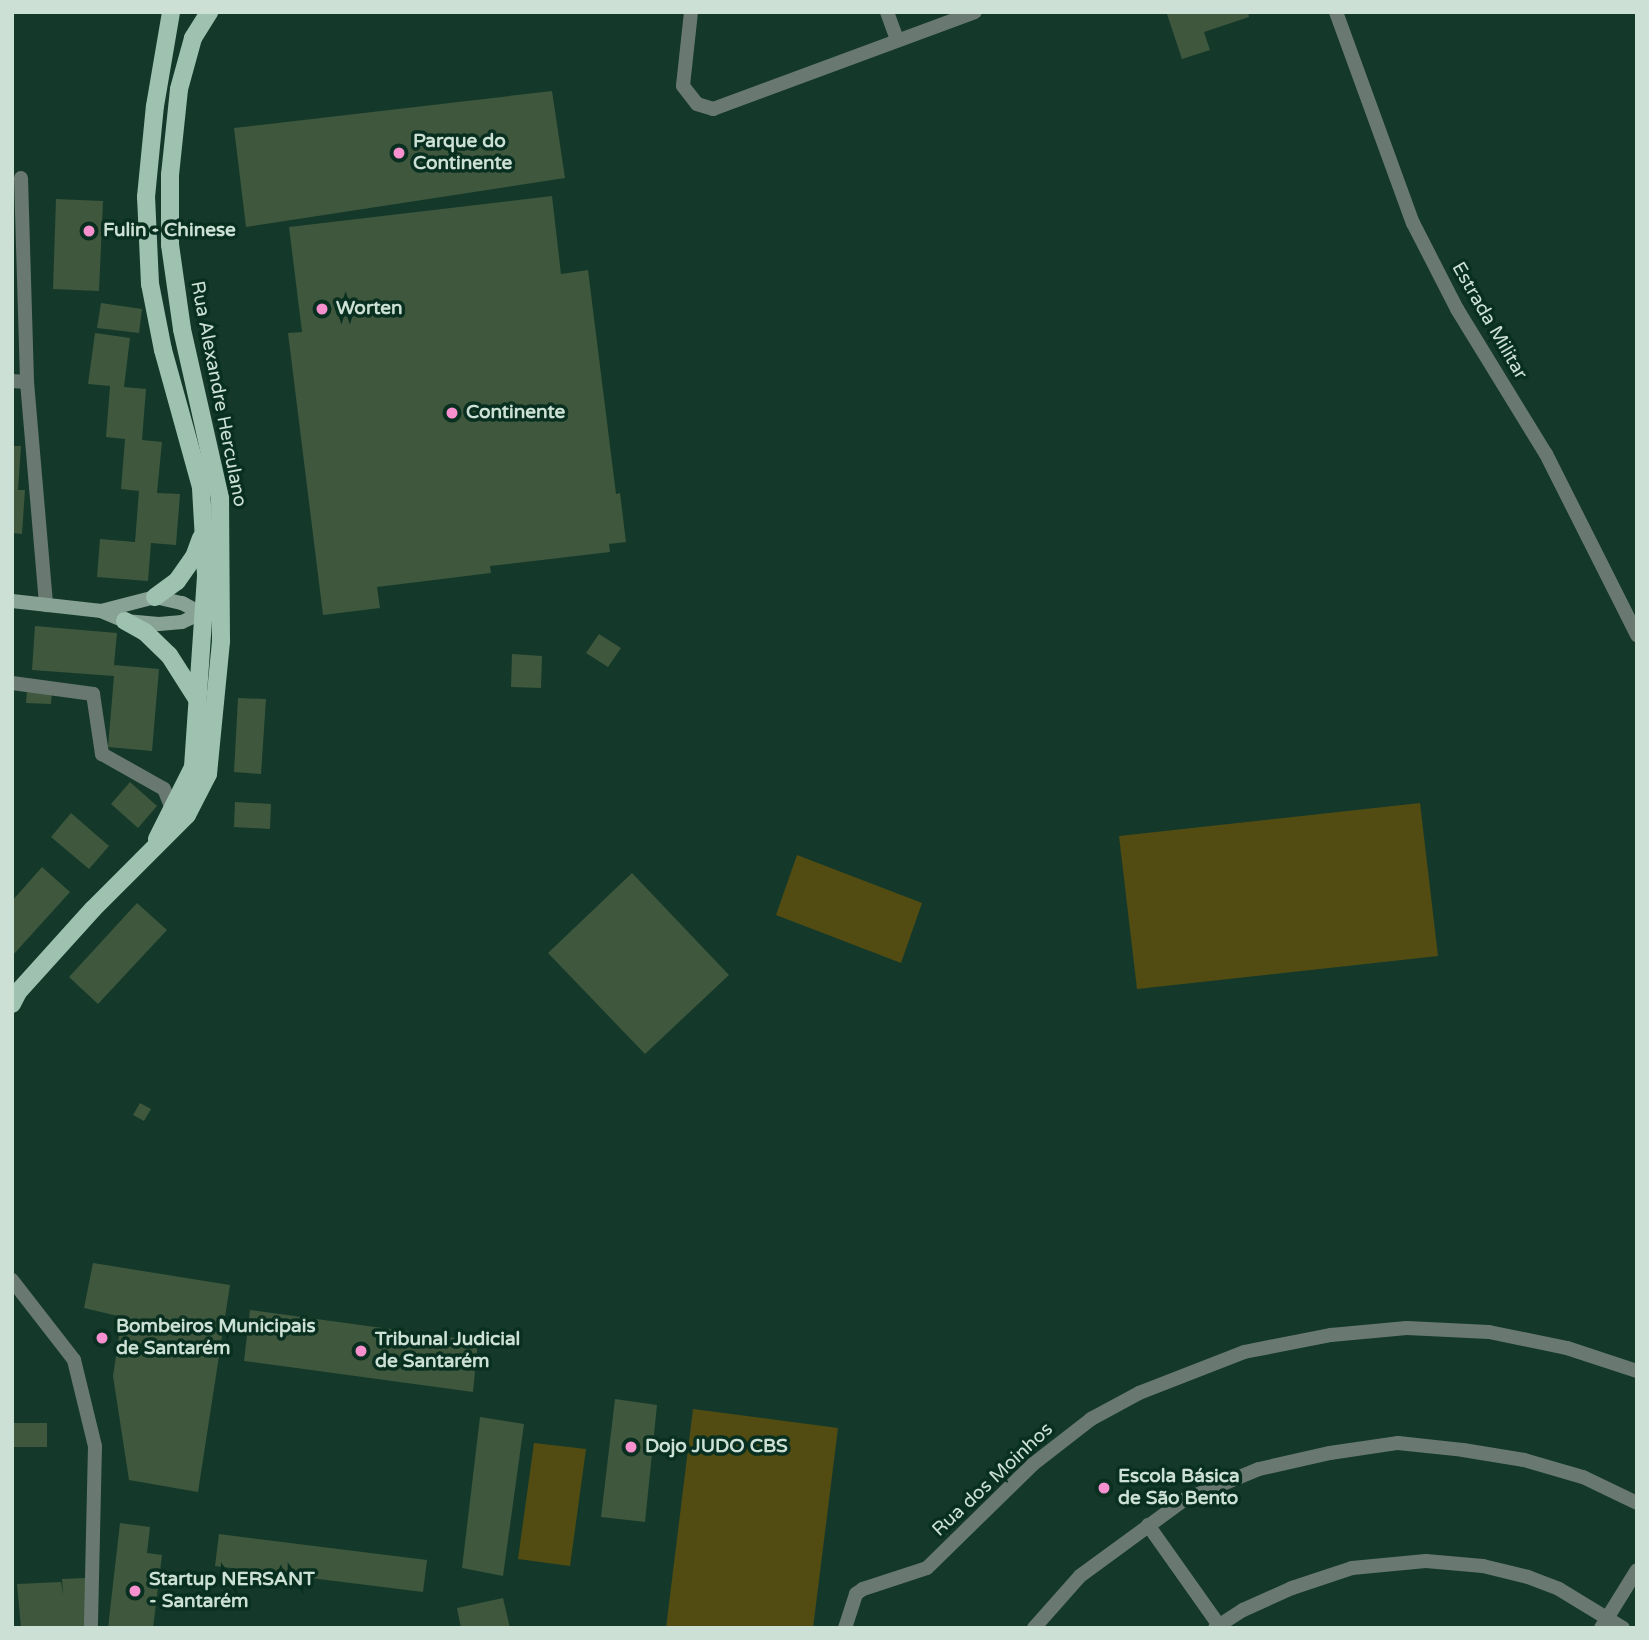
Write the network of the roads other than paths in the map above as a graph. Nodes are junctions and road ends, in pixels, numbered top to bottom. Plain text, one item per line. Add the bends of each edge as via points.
1 (172, 12) edge
2 (209, 12) edge
3 (691, 12) edge
4 (887, 12) edge
5 (975, 12) edge
6 (1336, 12) edge
7 (897, 39) junction
8 (21, 178) dead end
9 (20, 382) edge
10 (203, 532) junction
11 (155, 597) junction
12 (12, 601) edge
13 (46, 605) junction
14 (101, 611) junction
15 (201, 613) junction
16 (221, 615) junction
17 (125, 621) junction
18 (1637, 635) edge
19 (12, 683) edge
20 (197, 699) junction
21 (172, 809) junction
22 (149, 855) junction
23 (12, 1004) edge
24 (12, 1280) edge
25 (1637, 1371) edge
26 (1637, 1503) edge
27 (1148, 1525) junction
28 (1637, 1570) edge
29 (1604, 1622) edge
30 (1218, 1627) edge
31 (91, 1628) edge
32 (845, 1628) edge
33 (1034, 1628) edge
34 (1623, 1628) edge

1 - 10 main road, Rua Alexandre Herculano via 155,106 146,197 150,284 201,487
2 - 16 main road, Rua Alexandre Herculano via 193,38 179,89 170,175 170,244 182,329 220,498
3 - 7 street via 683,86 697,104 713,109
4 - 7 street
5 - 7 street
6 - 18 street, Estrada Militar via 1413,223 1457,309 1546,454
8 - 9 street
9 - 13 street
10 - 11 main road via 194,557 177,581
10 - 15 main road, Rua Alexandre Herculano via 206,575
11 - 14 main road
11 - 15 main road
12 - 13 main road
13 - 14 main road
14 - 17 main road
15 - 16 main road
15 - 17 main road via 182,622
15 - 20 main road, Rua Alexandre Herculano
16 - 22 main road, Rua Alexandre Herculano via 208,774 187,816
17 - 20 main road via 145,632 169,655
19 - 21 street via 93,694 102,754 164,789
20 - 21 main road, Rua Alexandre Herculano via 192,767
21 - 22 main road, Rua Alexandre Herculano
22 - 23 main road, Rua Alexandre Herculano via 93,909
24 - 31 street via 74,1360 95,1446
25 - 32 street, Rua dos Moinhos via 1567,1348 1475,1331 1408,1328 1331,1335 1244,1352 1139,1394 1091,1419 1032,1465 927,1568 856,1594
26 - 27 street via 1583,1477 1524,1460 1398,1443 1259,1469 1184,1500
27 - 30 street
27 - 33 street via 1080,1576
28 - 29 street
29 - 30 street via 1559,1589 1528,1577 1483,1566 1426,1561 1352,1568 1292,1588
29 - 34 street

